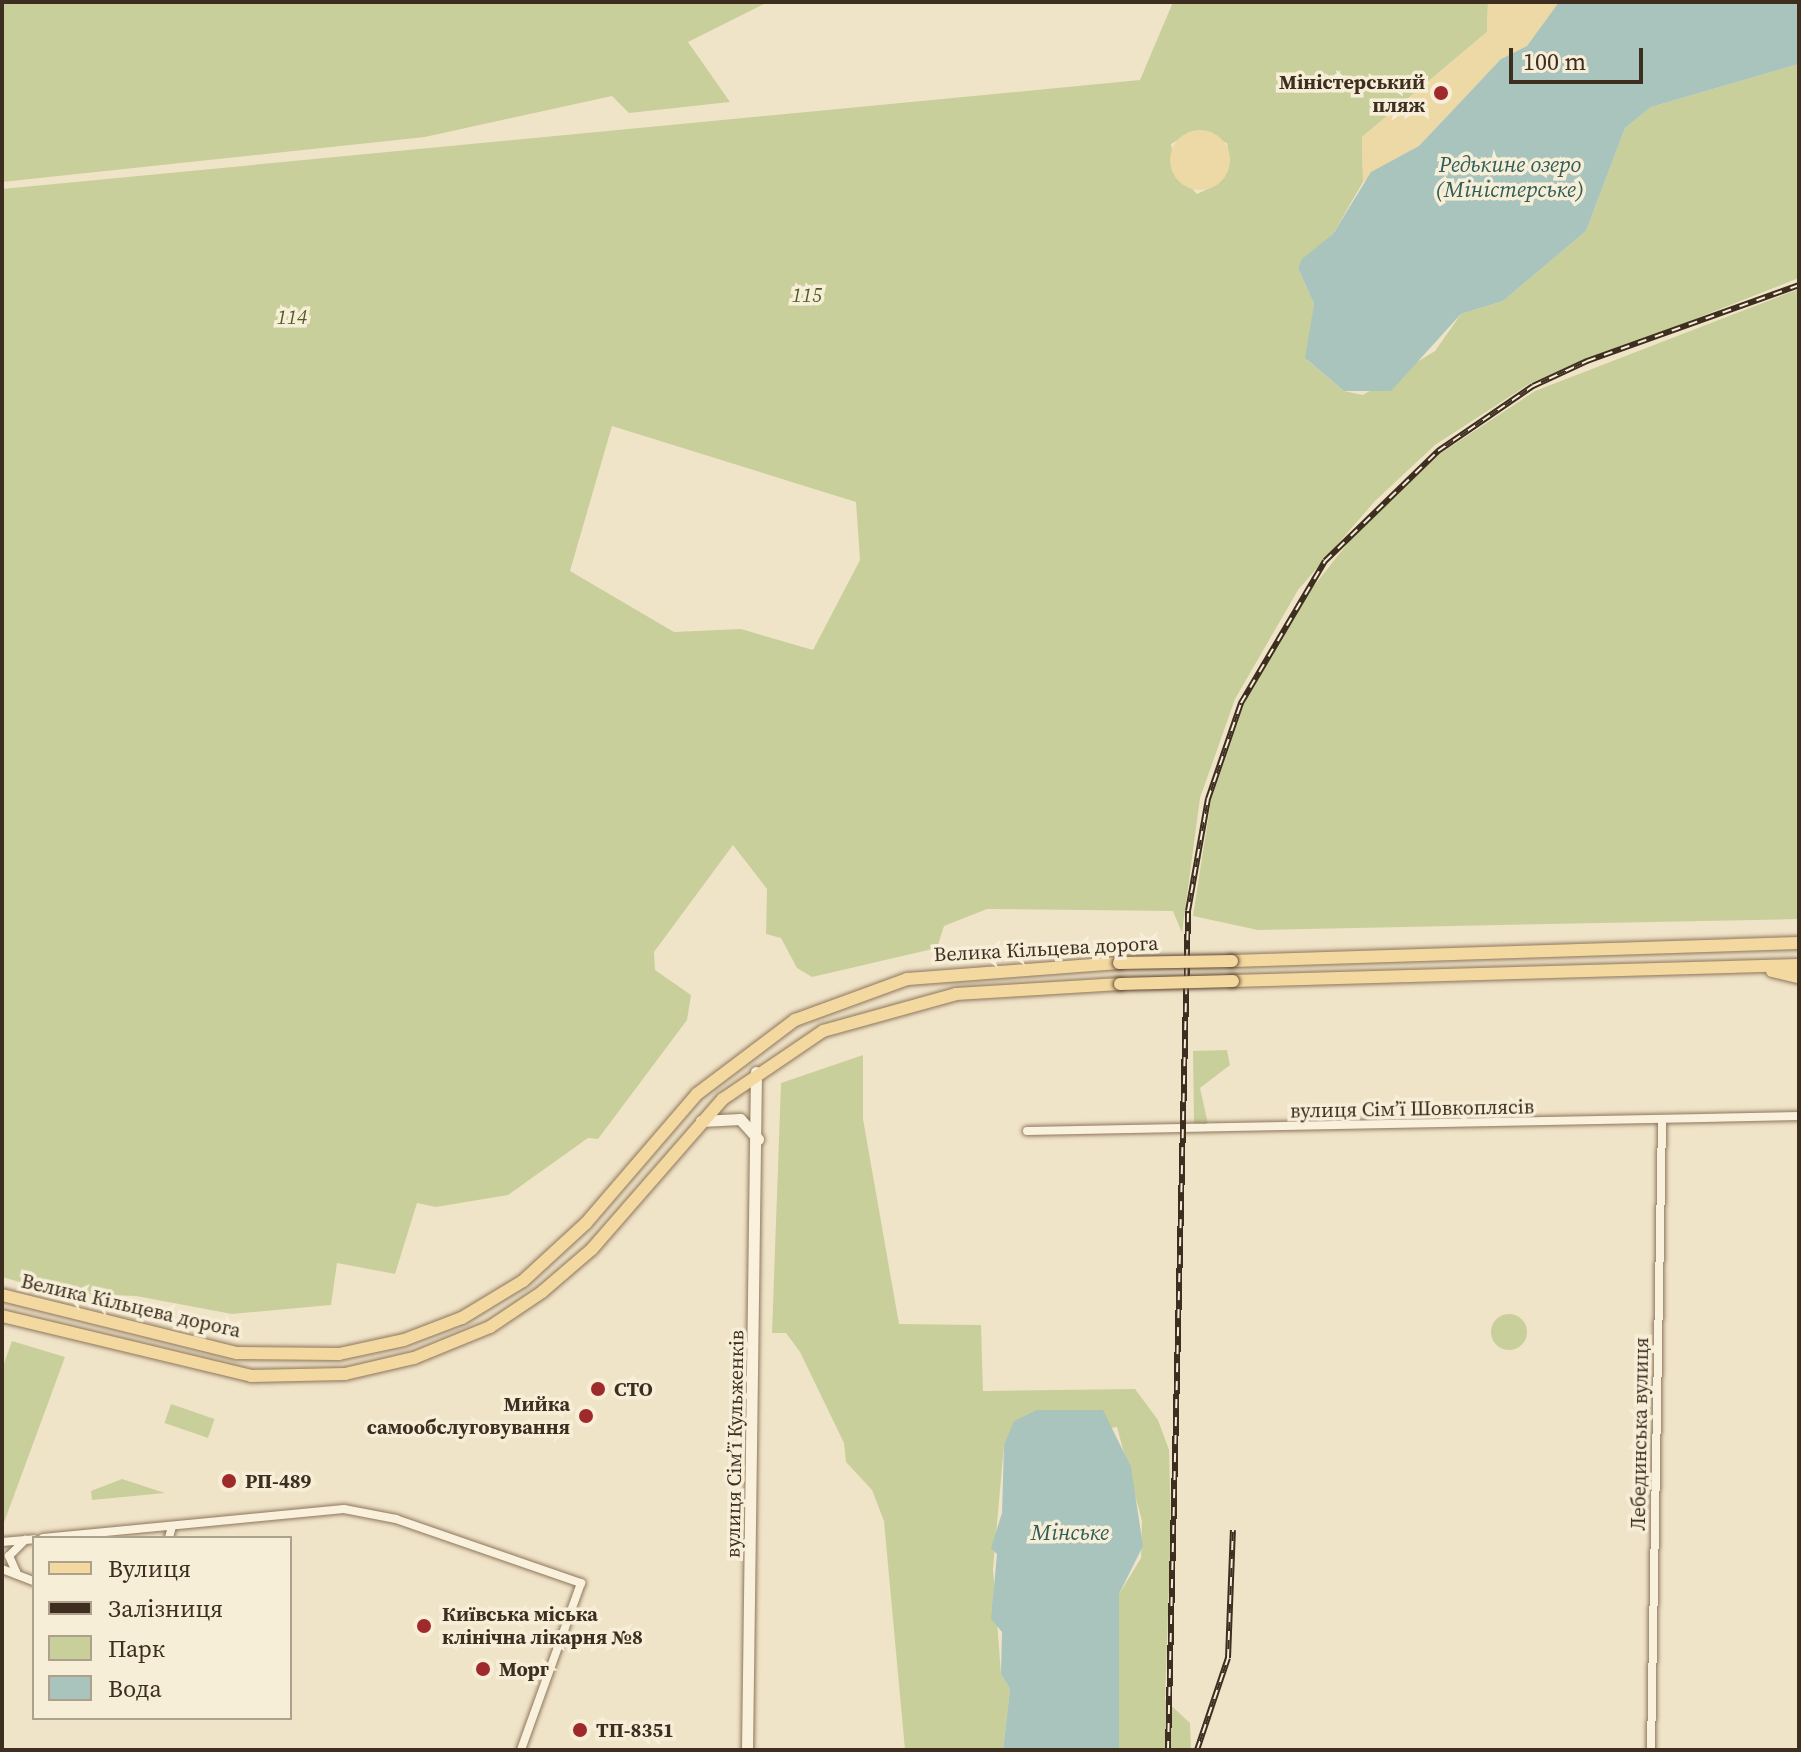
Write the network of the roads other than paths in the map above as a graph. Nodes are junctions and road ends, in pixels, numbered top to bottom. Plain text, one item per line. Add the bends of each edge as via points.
1 (1799, 943) edge
2 (1799, 965) edge
3 (1750, 967) junction
4 (1799, 977) edge
5 (757, 1071) junction
6 (1799, 1116) edge
7 (1662, 1119) junction
8 (700, 1121) junction
9 (1027, 1131) dead end
10 (758, 1140) junction
11 (2, 1295) edge
12 (2, 1316) edge
13 (167, 1526) junction
14 (64, 1536) edge
15 (161, 1536) edge
16 (169, 1536) edge
17 (30, 1539) edge
18 (5, 1544) edge
19 (2, 1569) edge
20 (17, 1574) junction
21 (32, 1580) edge
22 (521, 1750) edge
23 (747, 1750) edge
24 (1651, 1750) edge

1 - 11 main road, Велика Кільцева дорога, bridge via 1119,963 907,979 795,1020 697,1094 586,1223 523,1281 462,1318 404,1340 339,1354 237,1353
2 - 3 main road, Велика Кільцева дорога
3 - 4 main road
3 - 5 main road, Велика Кільцева дорога, bridge via 1120,984 904,1003 823,1031
5 - 8 main road, Велика Кільцева дорога
5 - 10 main road, вулиця Сімʼї Кульженків via 751,1092
6 - 7 street, вулиця Сімʼї Шовкоплясів
7 - 9 street, вулиця Сімʼї Шовкоплясів
7 - 24 street, Лебединська вулиця
8 - 10 main road via 740,1119
8 - 12 main road, Велика Кільцева дорога via 569,1270 490,1327 414,1358 345,1374 251,1376
10 - 23 main road, вулиця Сімʼї Кульженків
13 - 14 street
13 - 15 street
13 - 16 street
13 - 22 street via 344,1509 396,1519 581,1583
17 - 18 street
17 - 20 street via 9,1556
19 - 20 street
20 - 21 street

